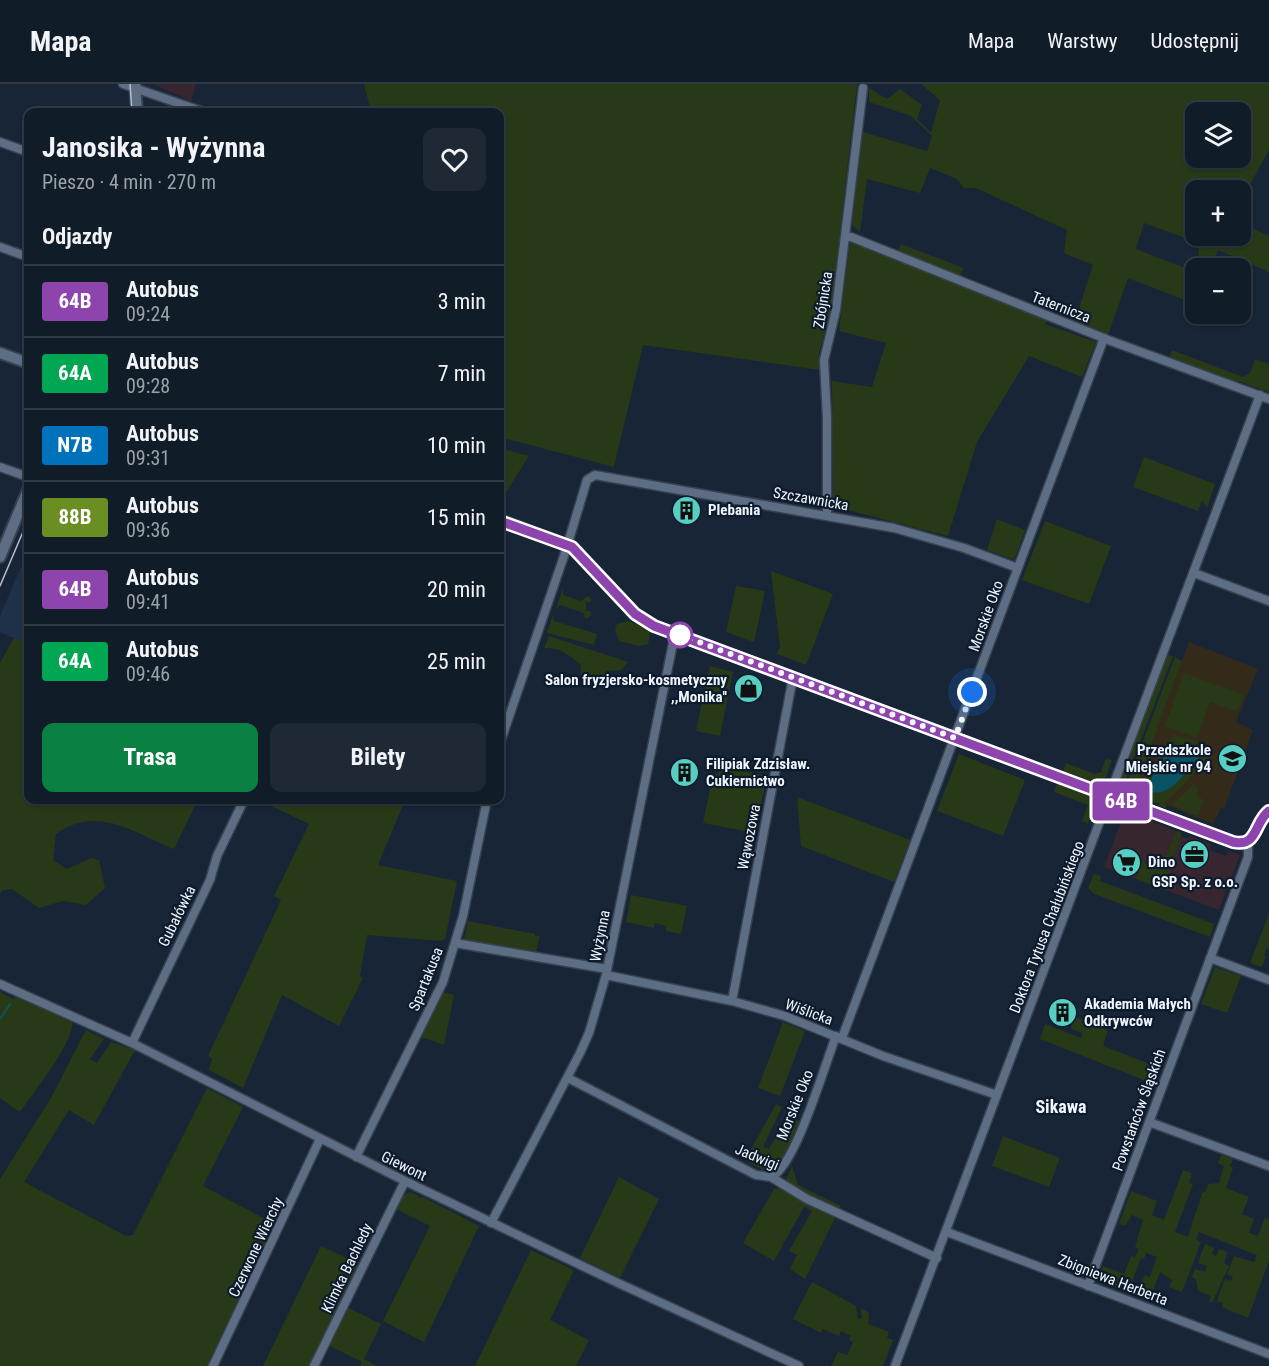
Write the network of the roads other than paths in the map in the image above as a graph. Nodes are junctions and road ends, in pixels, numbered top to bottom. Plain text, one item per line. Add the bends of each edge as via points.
1 (123, 84) edge
2 (135, 86) edge
3 (863, 88) dead end
4 (137, 108) edge
5 (193, 108) edge
6 (0, 142) edge
7 (24, 151) edge
8 (846, 235) junction
9 (0, 247) edge
10 (24, 256) edge
11 (1104, 338) junction
12 (0, 353) edge
13 (24, 362) edge
14 (1260, 395) junction
15 (1269, 399) edge
16 (0, 467) edge
17 (24, 476) edge
18 (24, 500) edge
19 (827, 516) junction
20 (504, 521) edge
21 (568, 545) junction
22 (0, 557) edge
23 (1018, 568) junction
24 (1194, 573) junction
25 (1269, 601) edge
26 (675, 633) junction
27 (793, 677) junction
28 (504, 731) edge
29 (955, 738) junction
30 (1110, 796) junction
31 (242, 804) edge
32 (487, 804) edge
33 (1269, 811) edge
34 (1248, 841) junction
35 (455, 943) junction
36 (1210, 958) junction
37 (606, 972) junction
38 (1269, 980) edge
39 (0, 984) edge
40 (732, 1002) junction
41 (839, 1037) junction
42 (132, 1043) junction
43 (568, 1078) junction
44 (998, 1095) junction
45 (1149, 1122) junction
46 (320, 1139) junction
47 (356, 1157) junction
48 (1269, 1166) edge
49 (771, 1177) junction
50 (405, 1181) junction
51 (491, 1223) junction
52 (947, 1232) junction
53 (937, 1258) junction
54 (1088, 1286) junction
55 (1269, 1354) edge
56 (213, 1366) edge
57 (314, 1366) edge
58 (799, 1366) edge
59 (895, 1366) edge

1 - 2 street
2 - 4 street
2 - 5 street
3 - 8 street, Zbójnicka
6 - 7 street
8 - 11 street, Taternicza
8 - 19 street, Zbójnicka via 835,322 824,360
9 - 10 street
11 - 14 street, Taternicza
11 - 23 street, Morskie Oko
12 - 13 street
14 - 15 street, Taternicza
14 - 24 street, Doktora Tytusa Chałubińskiego
16 - 17 street
18 - 22 street
19 - 21 street, Szczawnicka via 595,475 587,480
19 - 23 street, Szczawnicka via 918,534
20 - 21 street
21 - 26 street via 642,620
21 - 28 street
23 - 29 street, Morskie Oko
24 - 25 street
24 - 30 street, Doktora Tytusa Chałubińskiego
26 - 27 street
26 - 37 street, Wyżynna
27 - 29 street
27 - 40 street, Wąwozowa
29 - 30 street
29 - 41 street, Morskie Oko
30 - 34 street via 1233,842
30 - 44 street, Doktora Tytusa Chałubińskiego
31 - 42 street, Gubałówka
32 - 35 street, Spartakusa
33 - 34 street
34 - 36 street, Powstańców Śląskich via 1248,857
35 - 37 street, Wiślicka
35 - 47 street, Spartakusa via 443,982
36 - 38 street
36 - 45 street, Powstańców Śląskich
37 - 40 street, Wiślicka
37 - 43 street, Wyżynna via 589,1034
39 - 42 street, Giewont
40 - 41 street, Wiślicka via 785,1016
41 - 44 street, Wiślicka
41 - 49 street, Morskie Oko via 798,1140 784,1167
42 - 46 street, Giewont
43 - 49 street, Jadwigi via 756,1175
43 - 51 street, Wyżynna
44 - 52 street, Doktora Tytusa Chałubińskiego
45 - 48 street
45 - 54 street, Powstańców Śląskich
46 - 47 street, Giewont
46 - 56 street, Czerwone Wierchy
47 - 50 street, Giewont
49 - 53 street, Jadwigi via 807,1199
50 - 51 street, Giewont
50 - 57 street, Klimka Bachledy
51 - 58 street, Giewont
52 - 53 street, Doktora Tytusa Chałubińskiego
52 - 54 street, Zbigniewa Herberta
53 - 59 street, Doktora Tytusa Chałubińskiego
54 - 55 street, Zbigniewa Herberta

